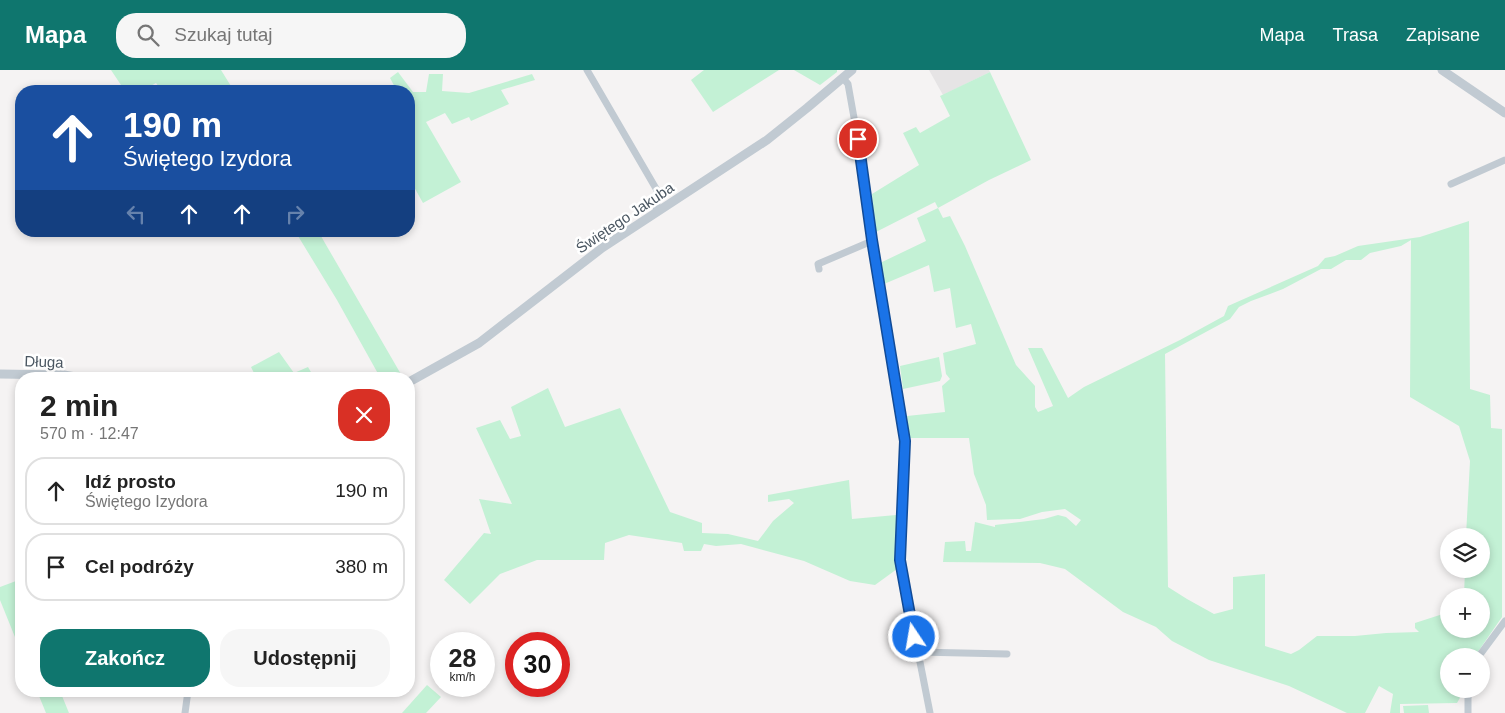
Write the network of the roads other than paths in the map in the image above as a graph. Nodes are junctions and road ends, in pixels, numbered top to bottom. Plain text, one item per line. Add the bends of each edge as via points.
1 (587, 70) edge
2 (852, 70) edge
3 (1442, 70) edge
4 (843, 78) junction
5 (1505, 112) edge
6 (1505, 160) edge
7 (1451, 184) dead end
8 (656, 213) junction
9 (872, 240) junction
10 (819, 269) dead end
11 (0, 374) edge
12 (15, 374) edge
13 (415, 379) edge
14 (1505, 621) edge
15 (1485, 648) edge
16 (918, 652) junction
17 (1007, 654) dead end
18 (187, 697) edge
19 (1468, 698) edge
20 (185, 713) edge
21 (930, 713) edge
22 (1468, 713) edge

1 - 8 street via 658,192
2 - 4 street, Świętego Jakuba
3 - 5 street
4 - 8 street, Świętego Jakuba via 767,140
4 - 9 street via 848,84 862,158
6 - 7 street
8 - 13 street, Świętego Jakuba via 602,248 479,343
9 - 10 street via 818,264
9 - 16 street via 905,441 900,560
11 - 12 street, Długa
14 - 15 street
16 - 17 street
16 - 21 street
18 - 20 street
19 - 22 street

